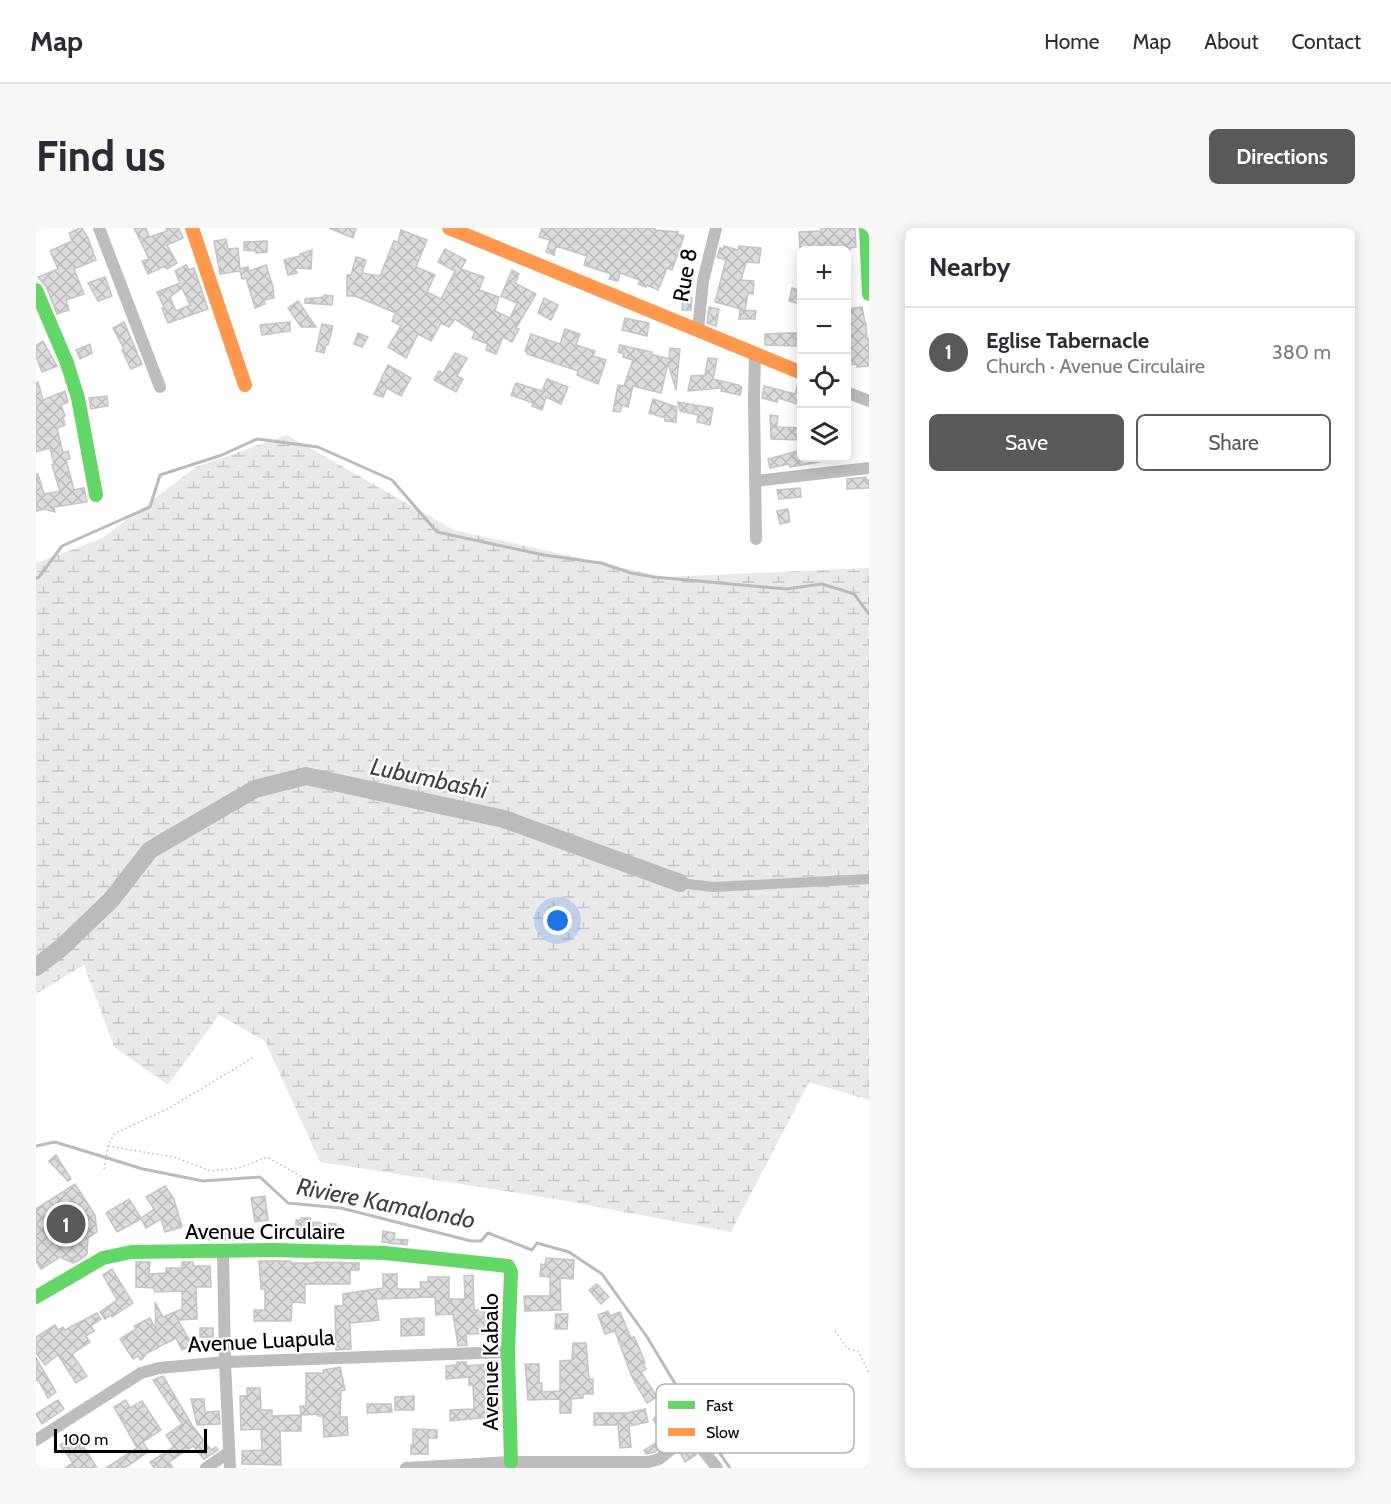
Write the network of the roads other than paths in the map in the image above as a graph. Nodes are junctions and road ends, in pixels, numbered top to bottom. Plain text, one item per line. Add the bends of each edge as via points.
1 (99, 228) edge
2 (192, 228) edge
3 (449, 228) edge
4 (717, 228) edge
5 (866, 228) edge
6 (36, 290) edge
7 (869, 294) edge
8 (698, 330) junction
9 (755, 354) junction
10 (797, 371) edge
11 (245, 385) dead end
12 (160, 387) dead end
13 (851, 394) edge
14 (869, 401) edge
15 (869, 468) edge
16 (755, 481) junction
17 (96, 495) dead end
18 (756, 539) dead end
19 (223, 1251) junction
20 (504, 1265) joint
21 (36, 1297) edge
22 (508, 1352) junction
23 (225, 1362) junction
24 (36, 1440) edge
25 (667, 1453) edge
26 (705, 1453) edge
27 (228, 1454) junction
28 (511, 1462) junction
29 (206, 1468) edge
30 (230, 1468) edge
31 (406, 1468) edge
32 (717, 1468) edge

1 - 12 street
2 - 11 street
3 - 8 street
4 - 8 street, Rue 8 via 703,281
5 - 7 street
6 - 17 street via 78,398
8 - 9 street
9 - 10 street
9 - 16 street
13 - 14 street
15 - 16 street
16 - 18 street
19 - 20 street, Avenue Circulaire via 385,1253
19 - 21 street, Avenue Circulaire via 115,1255
19 - 23 street
20 - 22 street, Avenue Kabalo via 511,1272
22 - 23 street, Avenue Luapula
22 - 28 street, Avenue Kabalo
23 - 24 street, Avenue Luapula via 141,1373
23 - 27 street
25 - 28 street via 649,1462
26 - 32 street
27 - 29 street
27 - 30 street
28 - 31 street

